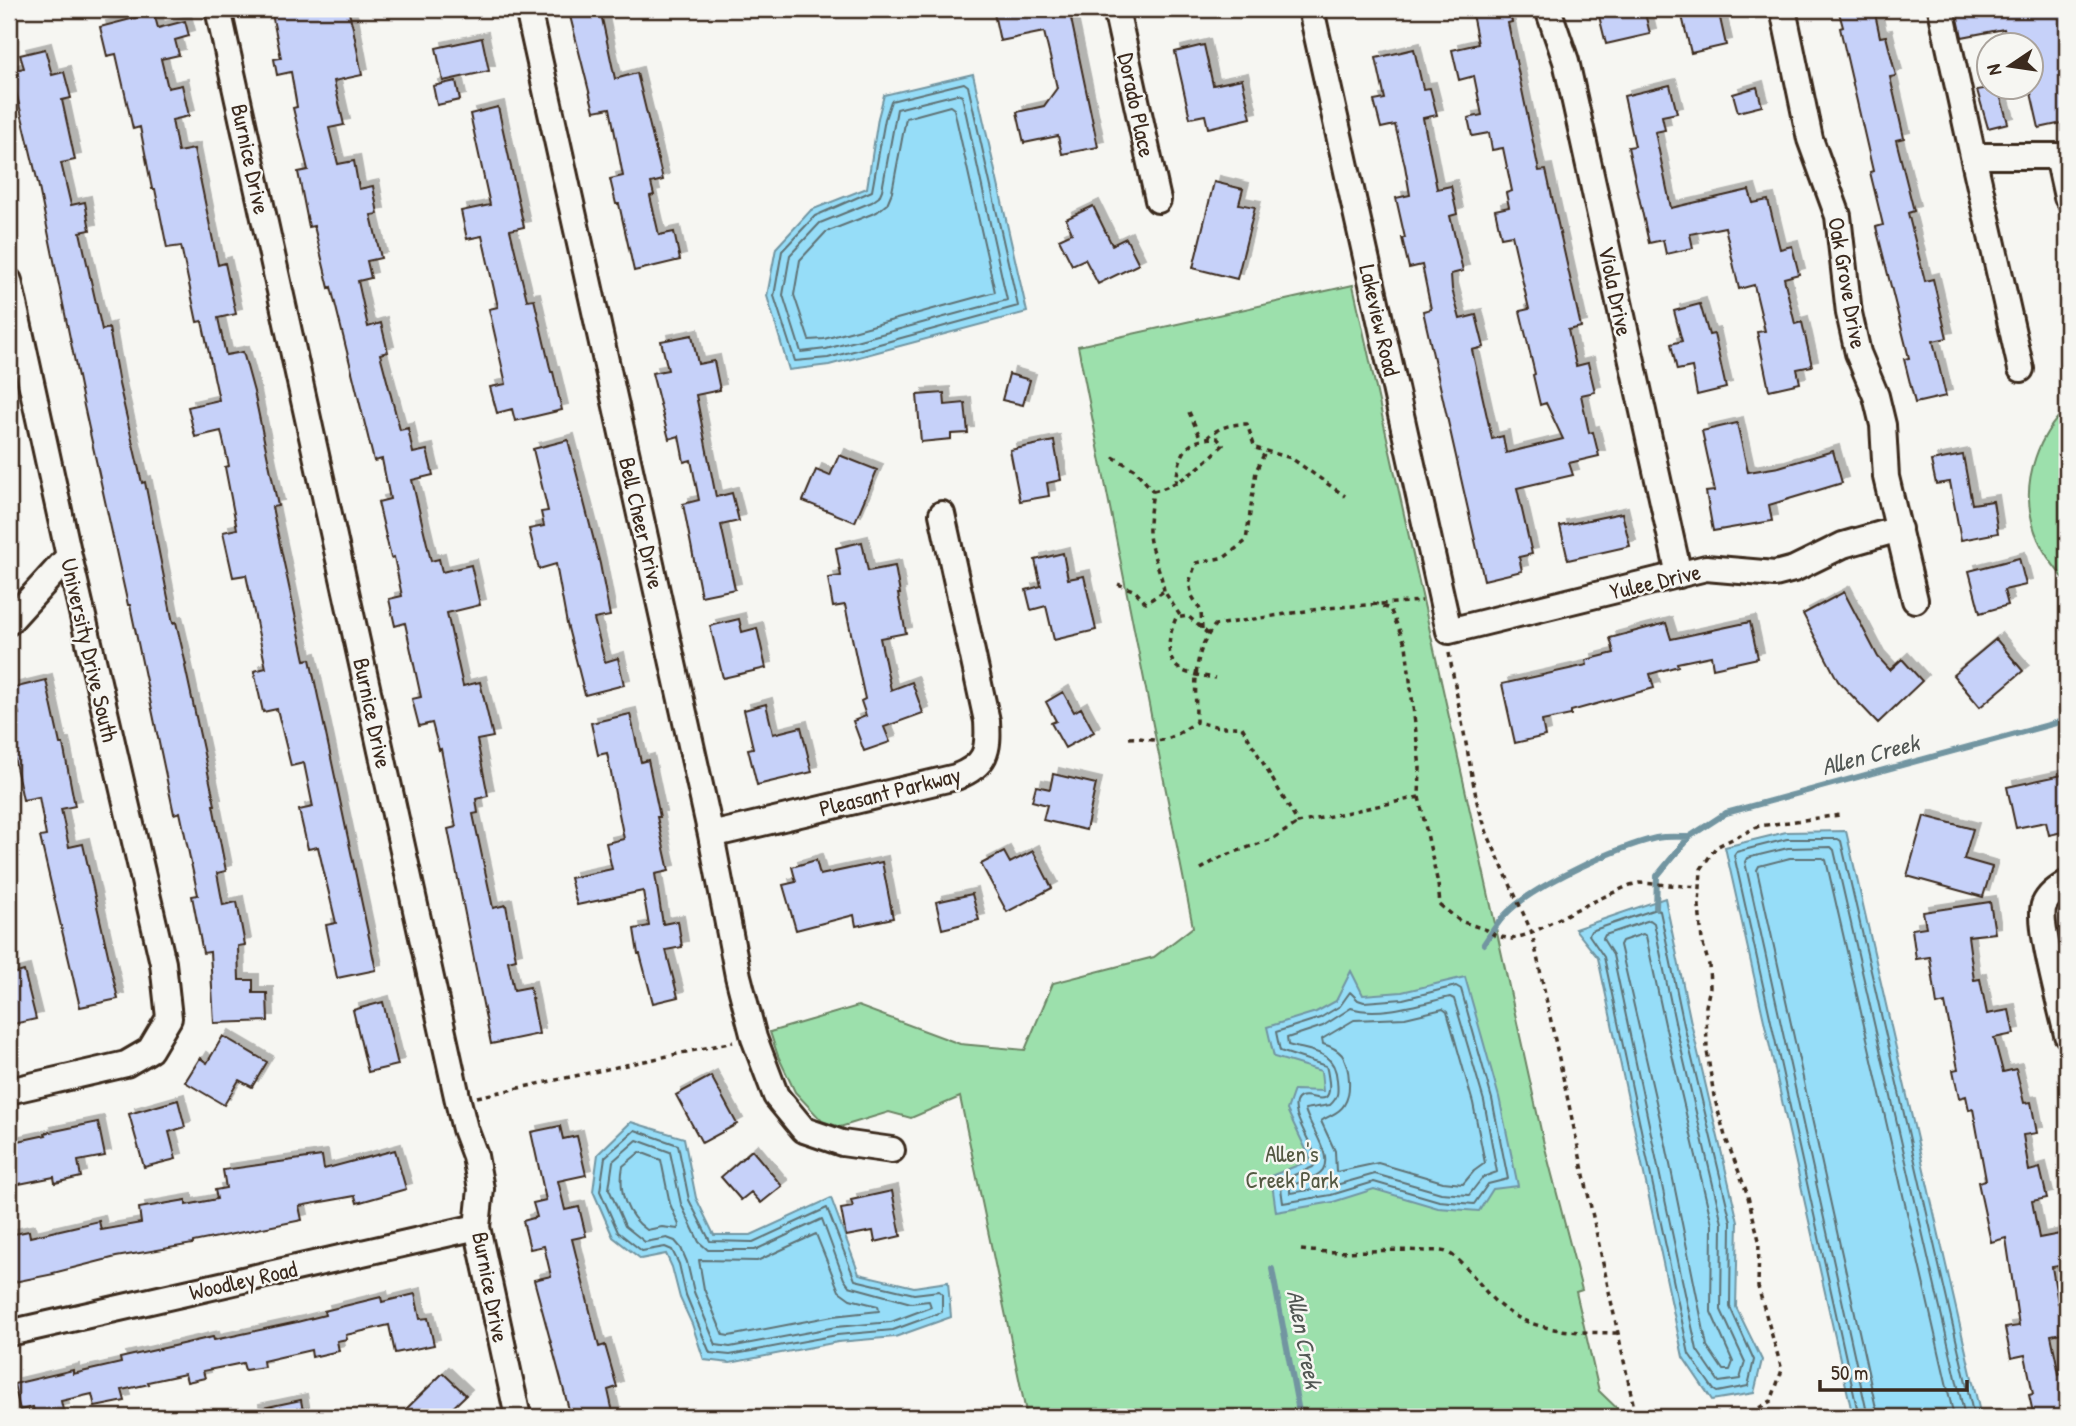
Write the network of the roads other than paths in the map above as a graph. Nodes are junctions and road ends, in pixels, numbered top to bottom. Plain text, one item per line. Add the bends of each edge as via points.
1 (218, 9) edge
2 (528, 9) edge
3 (1116, 9) edge
4 (1311, 9) edge
5 (1548, 9) edge
6 (1783, 9) edge
7 (1941, 9) edge
8 (1973, 156) junction
9 (2067, 197) edge
10 (1158, 200) dead end
11 (9, 281) edge
12 (2021, 369) dead end
13 (942, 514) dead end
14 (1899, 529) junction
15 (69, 556) junction
16 (1679, 575) junction
17 (1915, 600) dead end
18 (9, 622) edge
19 (1449, 631) joint
20 (711, 835) junction
21 (2067, 883) edge
22 (2067, 1035) edge
23 (9, 1091) edge
24 (892, 1150) dead end
25 (477, 1227) junction
26 (9, 1334) edge
27 (518, 1417) edge

1 - 25 street, Burnice Drive via 458,1101 475,1156 481,1189
2 - 20 street, Bell Cheer Drive
3 - 10 street, Dorado Place
4 - 19 street, Lakeview Road
5 - 16 street, Viola Drive via 1566,61
6 - 14 street, Oak Grove Drive via 1810,139 1838,216 1849,313 1883,425 1886,477
7 - 8 street
8 - 9 street via 2058,156
8 - 12 street
11 - 15 street, University Drive South
13 - 20 street, Pleasant Parkway via 987,721 985,757 971,771 956,777
14 - 16 street, Yulee Drive via 1843,545 1774,574 1706,568
14 - 17 street, Oak Grove Drive
15 - 18 street
15 - 23 street, University Drive South via 163,963 169,1018 150,1050 126,1064
16 - 19 street, Yulee Drive
20 - 24 street, Bell Cheer Drive via 738,976 776,1096 804,1130 842,1143
21 - 22 street via 2051,893 2043,907
25 - 26 street, Woodley Road
25 - 27 street, Burnice Drive

